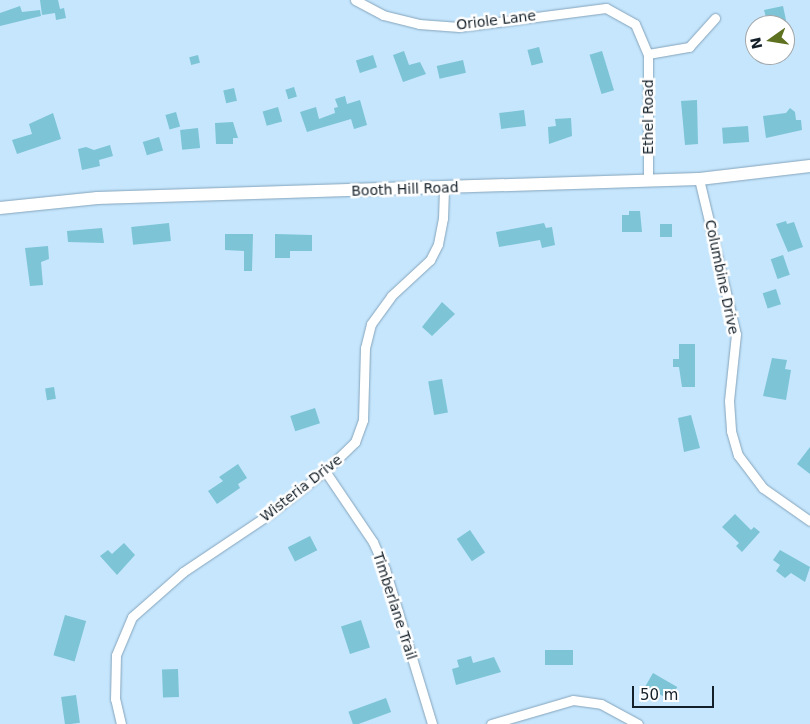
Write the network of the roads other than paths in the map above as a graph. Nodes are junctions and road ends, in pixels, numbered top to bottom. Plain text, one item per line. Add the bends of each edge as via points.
1 (355, 0) edge
2 (715, 18) dead end
3 (648, 54) junction
4 (810, 166) edge
5 (699, 179) junction
6 (648, 181) junction
7 (444, 188) junction
8 (0, 208) edge
9 (326, 471) junction
10 (810, 521) edge
11 (121, 724) edge
12 (432, 724) edge
13 (492, 724) edge
14 (638, 724) edge

1 - 3 street, Oriole Lane via 383,15 410,22 459,27 606,8 636,24
2 - 3 street via 689,47
3 - 6 street, Ethel Road
4 - 5 street, Booth Hill Road
5 - 6 street, Booth Hill Road
5 - 10 street, Columbine Drive via 736,334 729,401 731,431 738,455 763,488
6 - 7 street, Booth Hill Road
7 - 8 street, Booth Hill Road via 96,198
7 - 9 street, Wisteria Drive via 438,244 430,260 385,302 371,324 365,348 363,420 355,442
9 - 11 street, Wisteria Drive via 271,513 183,572 132,617 116,655 115,699
9 - 12 street, Timberlane Trail via 373,542 385,569
13 - 14 street via 573,700 601,704

